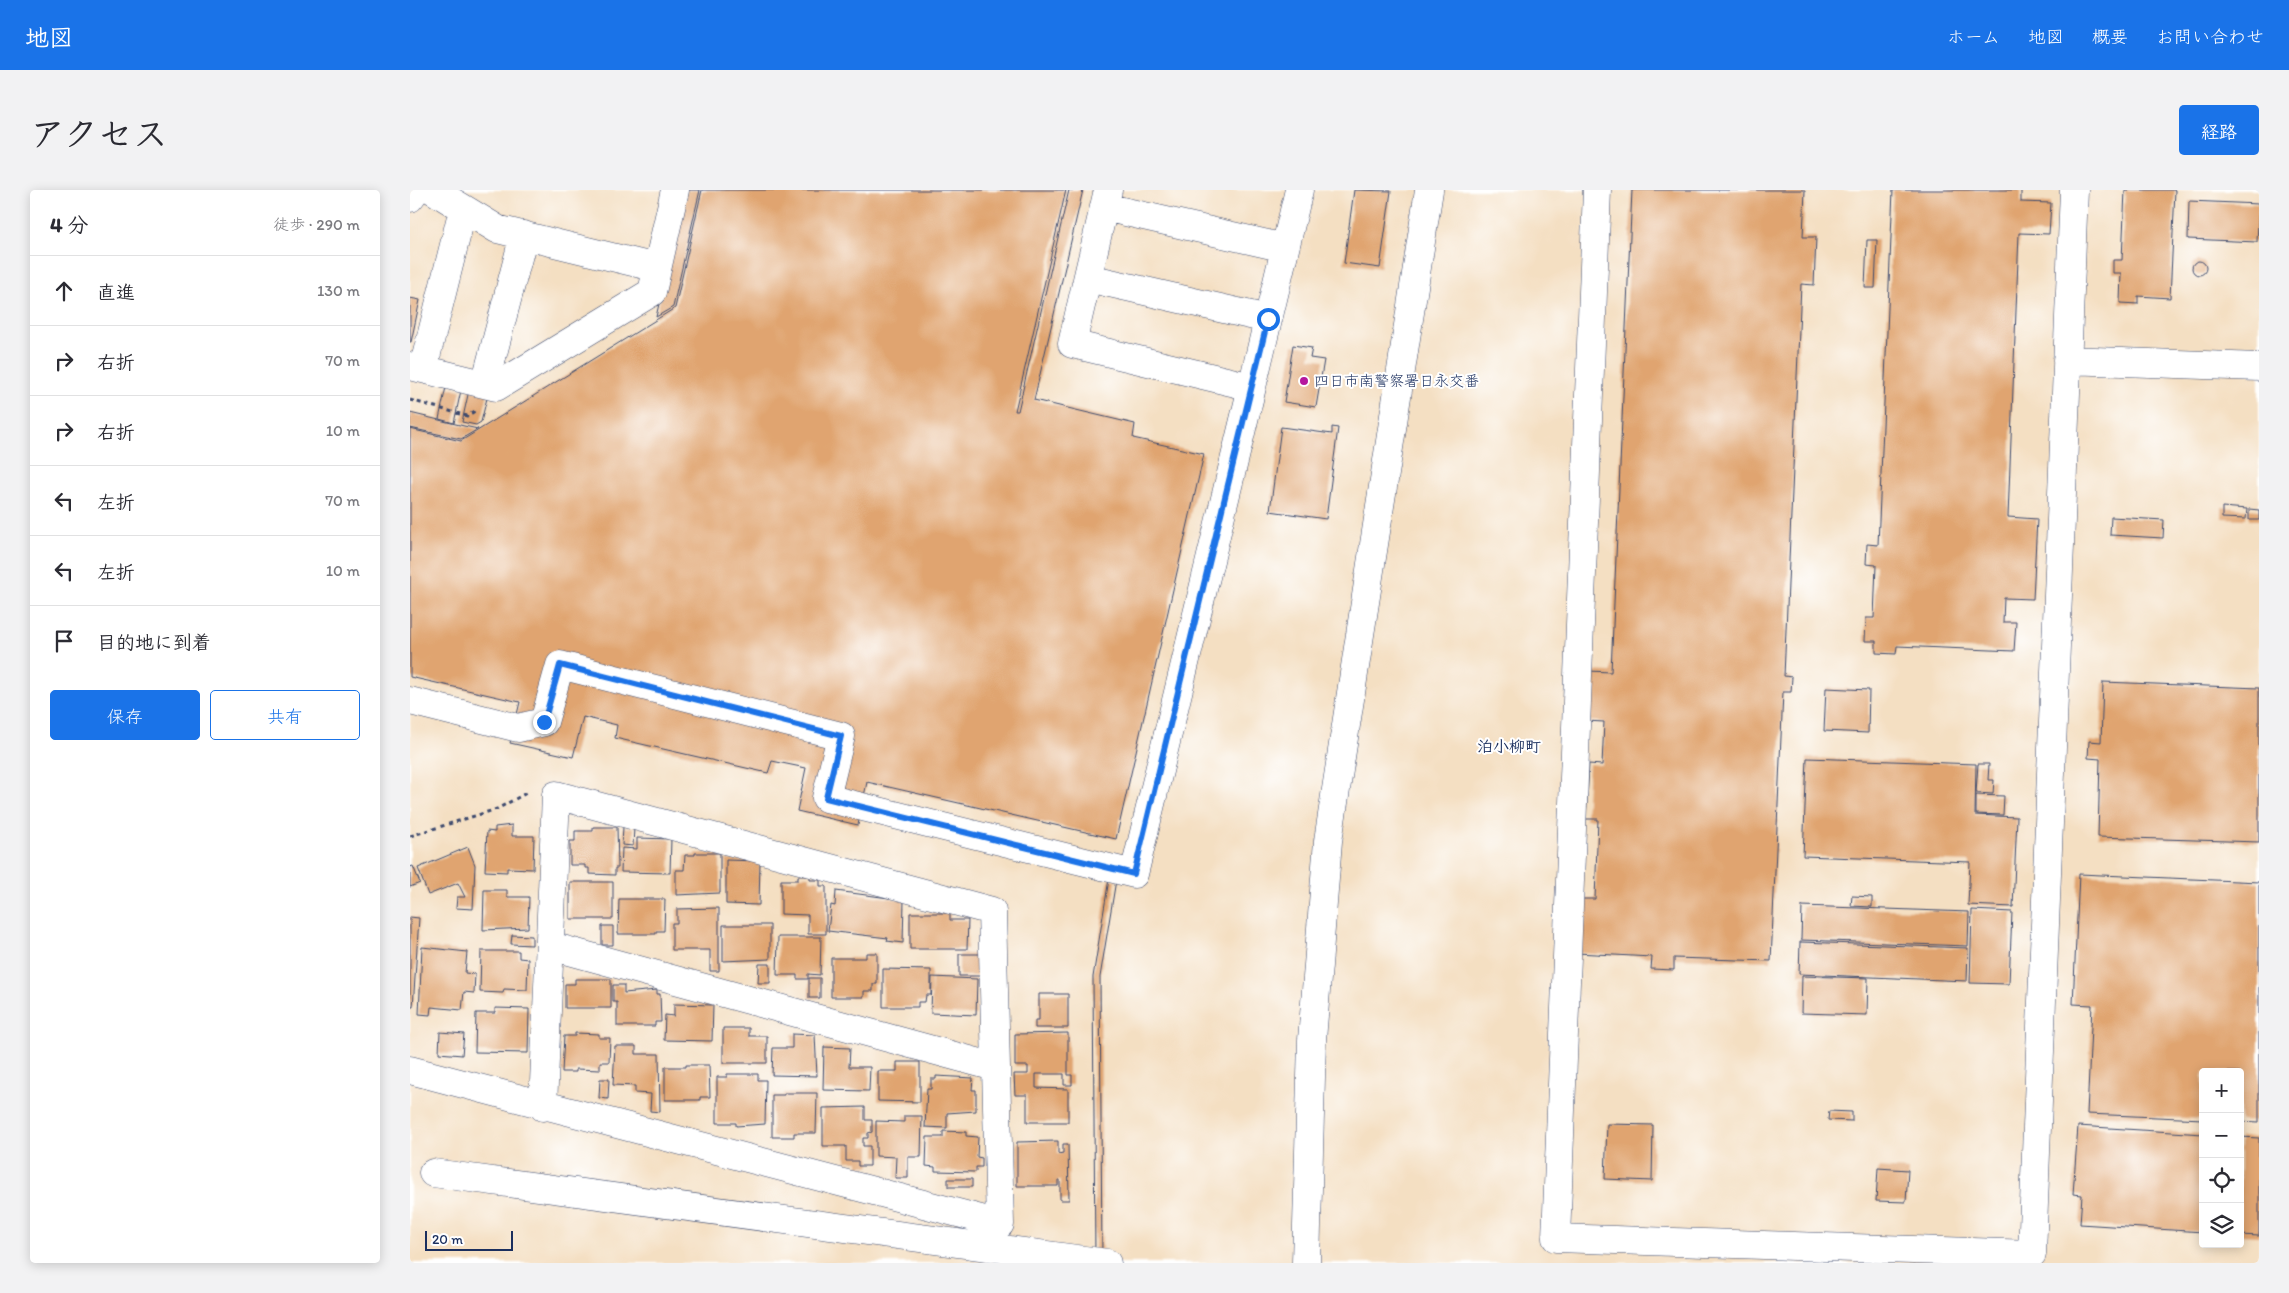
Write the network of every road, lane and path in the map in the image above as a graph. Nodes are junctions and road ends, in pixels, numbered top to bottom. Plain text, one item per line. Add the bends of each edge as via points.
1 (416, 190) edge
2 (433, 190) edge
3 (1299, 190) edge
4 (1429, 190) edge
5 (1597, 190) edge
6 (2074, 190) edge
7 (668, 192) edge
8 (410, 198) edge
9 (1106, 199) edge
10 (464, 209) junction
11 (524, 235) junction
12 (1285, 248) junction
13 (657, 268) junction
14 (1088, 278) junction
15 (1268, 319) junction
16 (2067, 360) junction
17 (417, 367) edge
18 (2259, 367) edge
19 (485, 384) junction
20 (1252, 387) junction
21 (410, 701) edge
22 (556, 795) junction
23 (410, 836) edge
24 (551, 946) junction
25 (995, 1067) junction
26 (410, 1070) edge
27 (543, 1107) junction
28 (433, 1173) dead end
29 (1107, 1263) edge
30 (1306, 1263) edge

1 - 8 street
2 - 10 street
3 - 12 street
4 - 30 street via 1328,841 1312,1040
5 - 16 street via 1556,1238 2032,1254
6 - 16 street
7 - 13 street
9 - 12 street
9 - 14 street
10 - 11 street via 496,229
10 - 17 street
11 - 13 street
11 - 19 street
12 - 15 street
13 - 19 street via 652,292 496,387
14 - 15 street
14 - 20 street via 1072,344
15 - 20 street
16 - 18 street
17 - 19 street
20 - 21 street via 1134,874 826,798 841,736 560,665 544,722 518,728
22 - 23 path via 541,784 497,810
22 - 24 street
22 - 25 street via 992,911
24 - 25 street
24 - 27 street
25 - 27 street via 1000,1224
26 - 27 street
28 - 29 street

